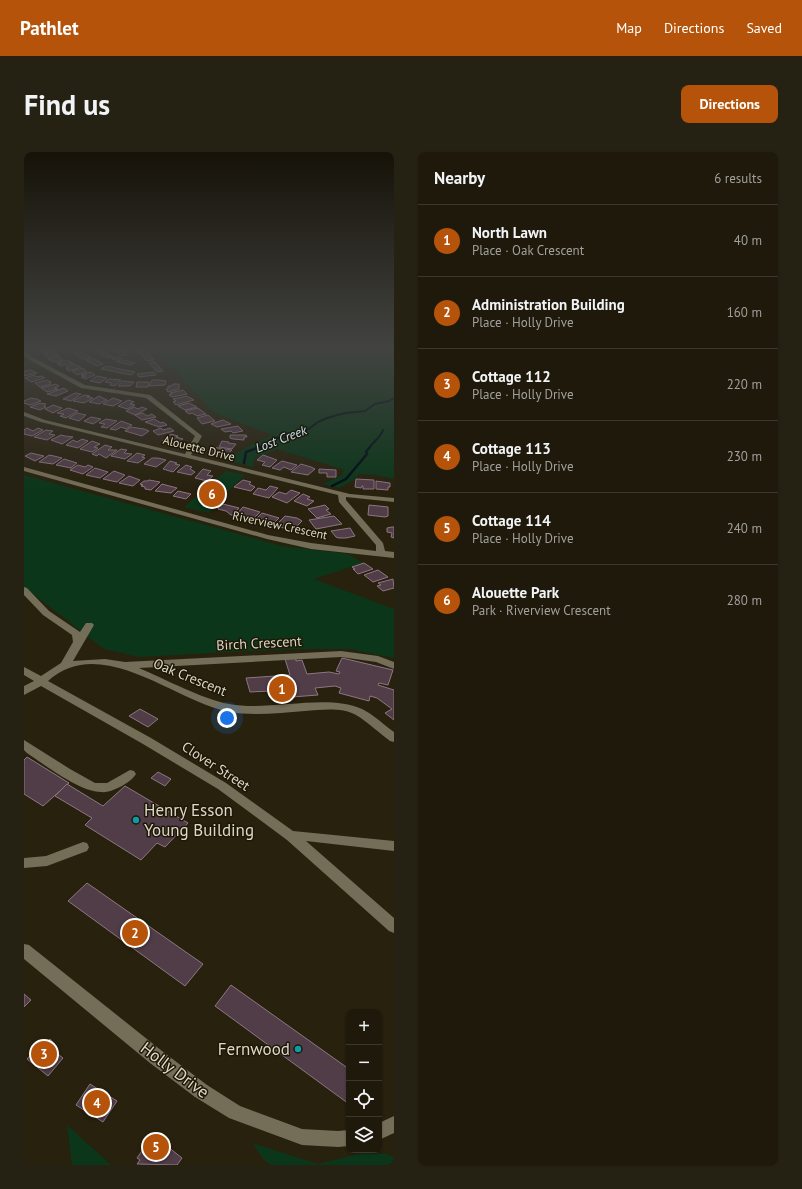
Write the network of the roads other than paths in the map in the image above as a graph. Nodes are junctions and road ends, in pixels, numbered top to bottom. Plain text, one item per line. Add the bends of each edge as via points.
1 (148, 396) edge
2 (24, 414) edge
3 (187, 456) junction
4 (24, 469) edge
5 (342, 494) junction
6 (394, 500) edge
7 (381, 554) junction
8 (394, 555) edge
9 (24, 590) edge
10 (88, 625) dead end
11 (78, 642) junction
12 (65, 665) junction
13 (124, 665) junction
14 (394, 666) edge
15 (24, 670) edge
16 (42, 681) junction
17 (24, 691) edge
18 (394, 738) edge
19 (24, 744) edge
20 (130, 774) dead end
21 (291, 836) junction
22 (394, 846) edge
23 (83, 847) dead end
24 (24, 863) edge
25 (394, 927) edge
26 (24, 950) edge
27 (394, 1124) edge
28 (382, 1130) edge
29 (346, 1138) edge

1 - 3 street via 199,436
2 - 3 street, Alouette Drive via 43,421
3 - 5 street, Alouette Drive
4 - 7 street, Riverview Crescent via 267,537 311,546
5 - 6 street, Alouette Drive
5 - 7 street via 342,500 380,546
7 - 8 street, Riverview Crescent
9 - 11 street via 46,613 76,634
10 - 11 street
11 - 12 street
12 - 13 street, Oak Crescent via 84,662
12 - 16 street, Oak Crescent
13 - 14 street, Birch Crescent via 341,654 378,659
13 - 18 street, Oak Crescent via 211,703 230,708 262,710 337,706 359,712
15 - 16 street, Clover Street
16 - 17 street, Oak Crescent
16 - 21 street, Clover Street via 184,762
19 - 20 street via 95,787 107,787
21 - 22 street
21 - 25 street, Clover Street
23 - 24 street via 47,861
26 - 29 street, Holly Drive via 156,1057 201,1091 235,1112 302,1137
27 - 28 street

